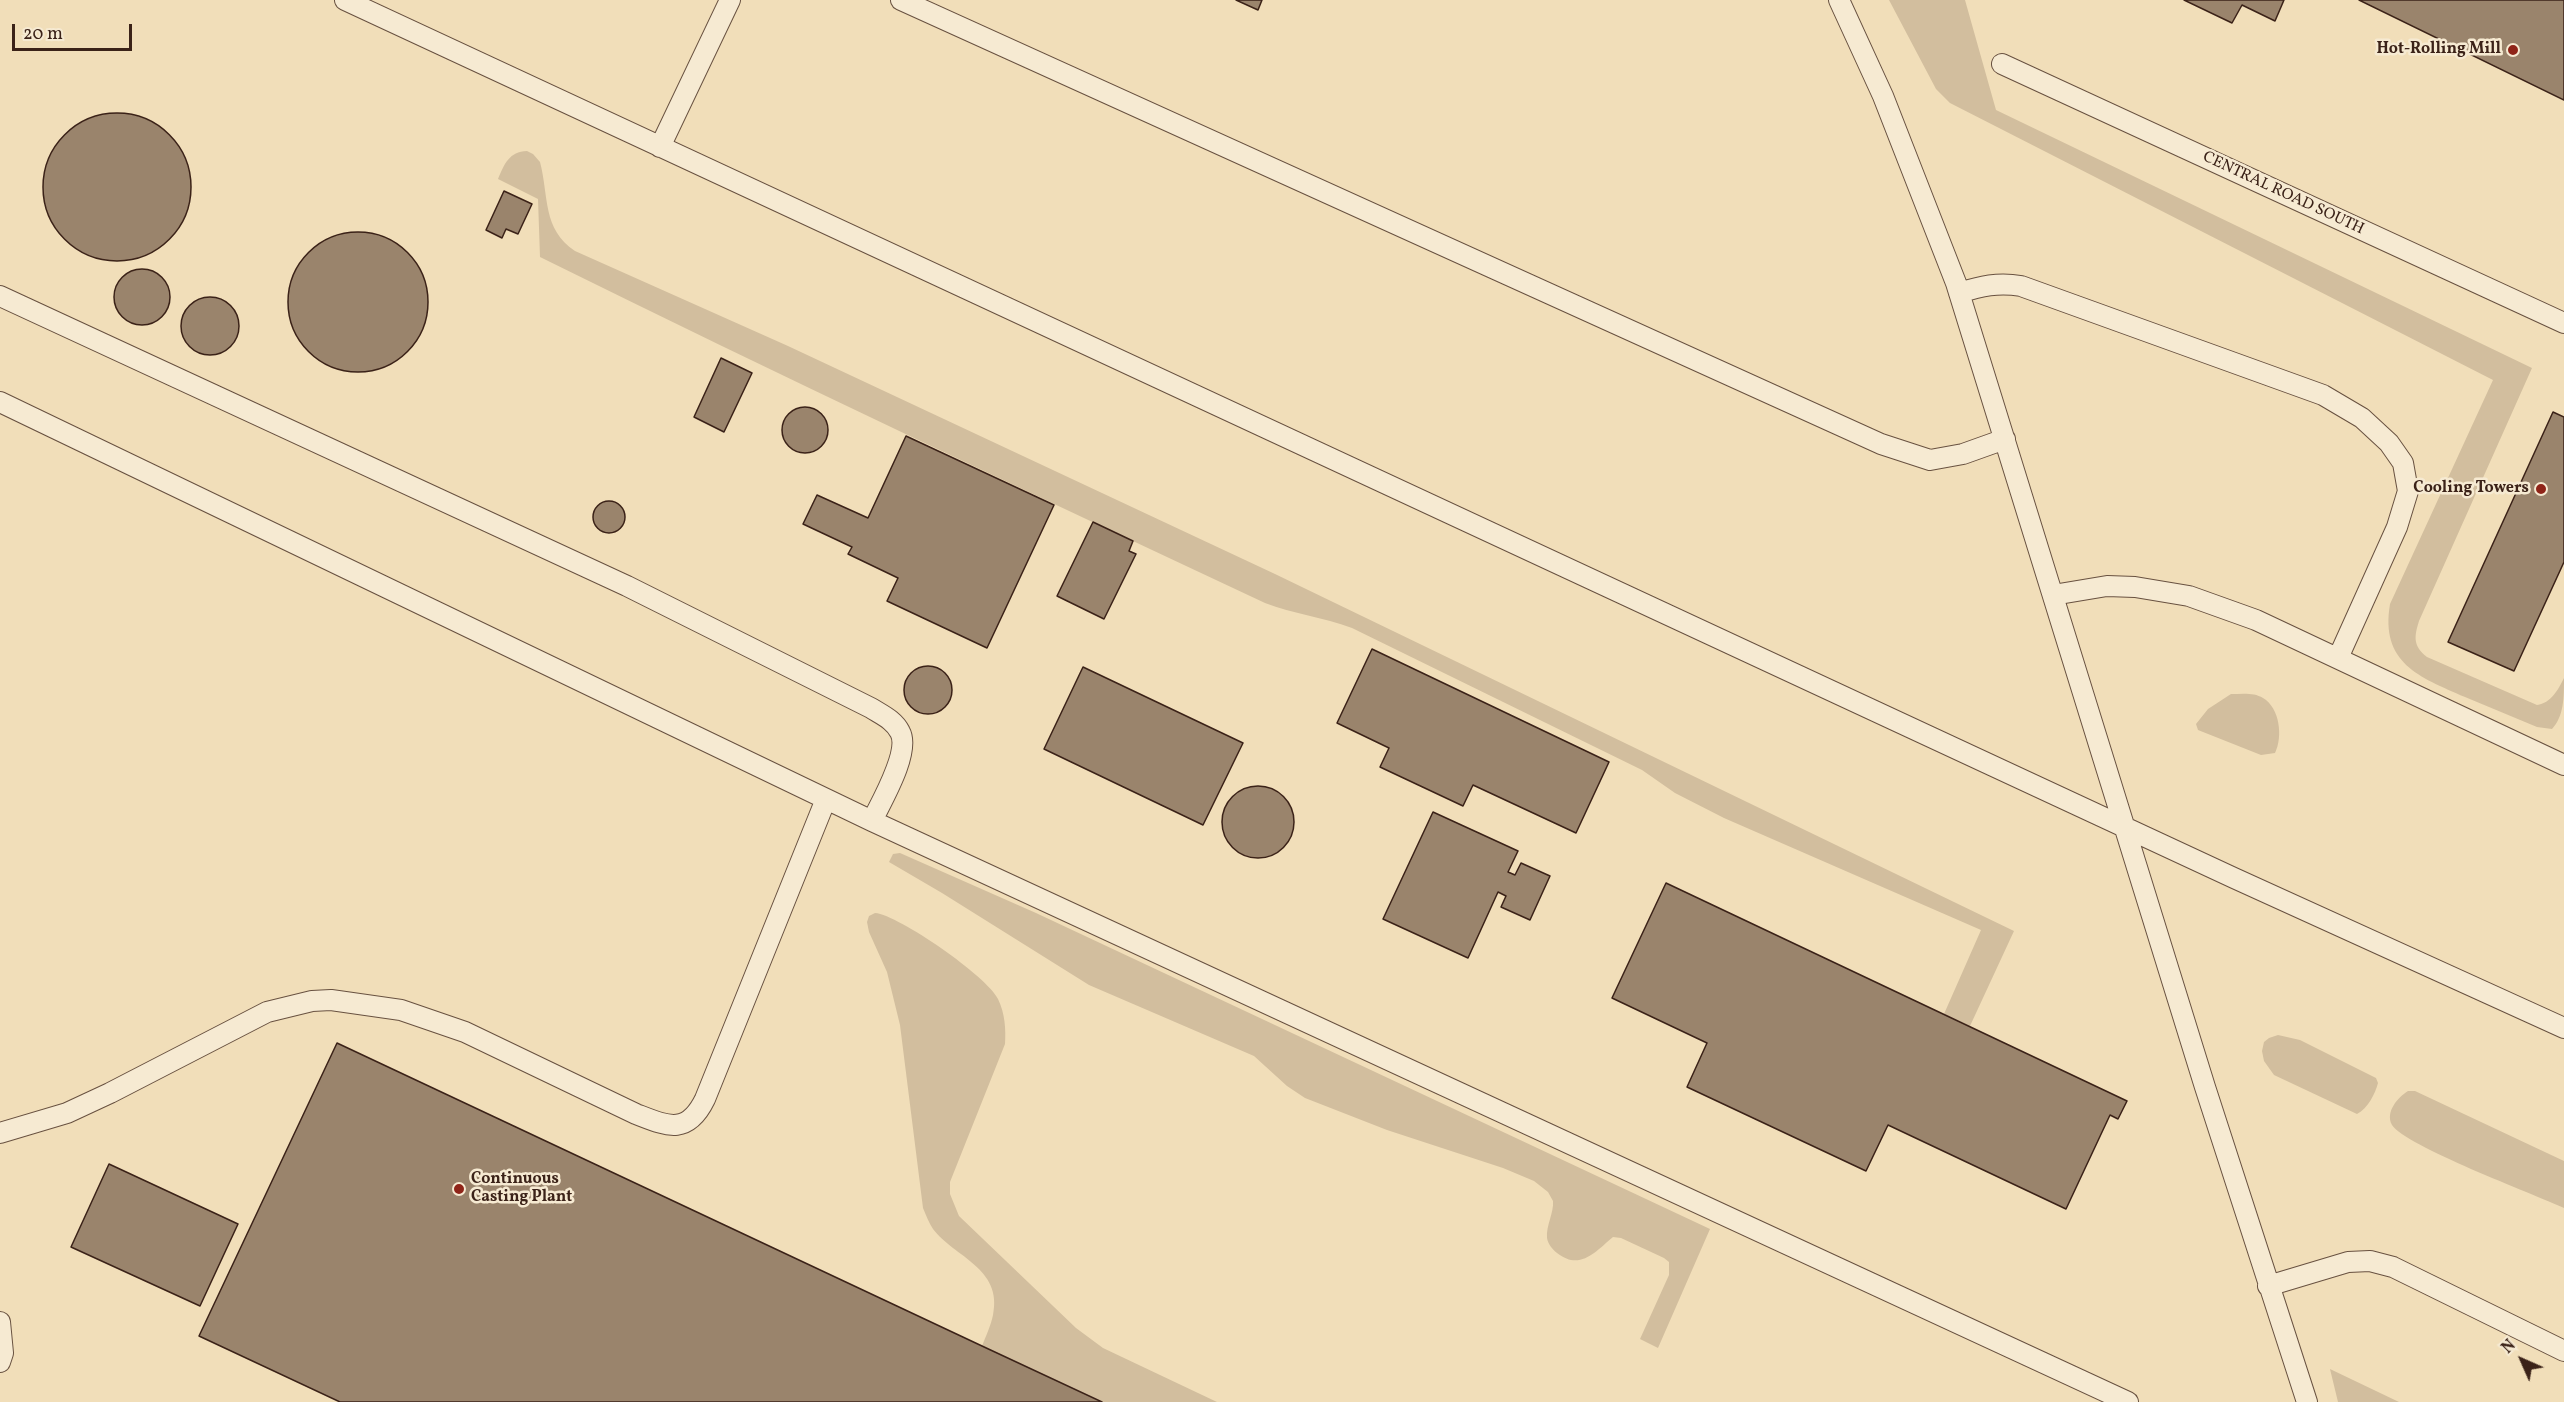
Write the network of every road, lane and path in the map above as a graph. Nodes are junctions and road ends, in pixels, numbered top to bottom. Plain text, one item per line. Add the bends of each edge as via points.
1 (345, 0) edge
2 (730, 0) edge
3 (901, 0) edge
4 (1839, 0) edge
5 (2002, 64) dead end
6 (660, 147) junction
7 (1959, 293) junction
8 (0, 296) edge
9 (2564, 323) edge
10 (0, 402) edge
11 (2005, 439) junction
12 (2053, 595) junction
13 (2337, 658) junction
14 (2564, 765) edge
15 (826, 799) junction
16 (872, 821) junction
17 (2124, 827) junction
18 (2564, 1028) edge
19 (0, 1133) edge
20 (2268, 1286) junction
21 (0, 1322) edge
22 (2564, 1351) edge
23 (0, 1362) edge
24 (2128, 1402) edge
25 (2307, 1402) edge

1 - 6 lane
2 - 6 lane
3 - 11 lane via 1881,444 1930,460 1963,454
4 - 7 lane via 1920,188
5 - 9 lane, CENTRAL ROAD SOUTH
6 - 17 lane
7 - 11 lane
7 - 13 lane via 1985,285 2021,286 2323,395 2362,418 2390,442 2403,463 2408,491 2397,526
8 - 16 lane via 627,586 886,717 902,735 902,752
10 - 15 lane
11 - 12 lane
12 - 13 lane via 2135,586 2189,596 2256,620
12 - 17 lane
13 - 14 lane
15 - 16 lane
15 - 19 lane via 705,1100 689,1122 663,1124 636,1114 465,1032 424,1017 331,1000 267,1012 78,1108
16 - 24 lane
17 - 18 lane
17 - 20 lane
20 - 22 lane via 2348,1262 2370,1261 2393,1267
20 - 25 lane
21 - 23 lane

